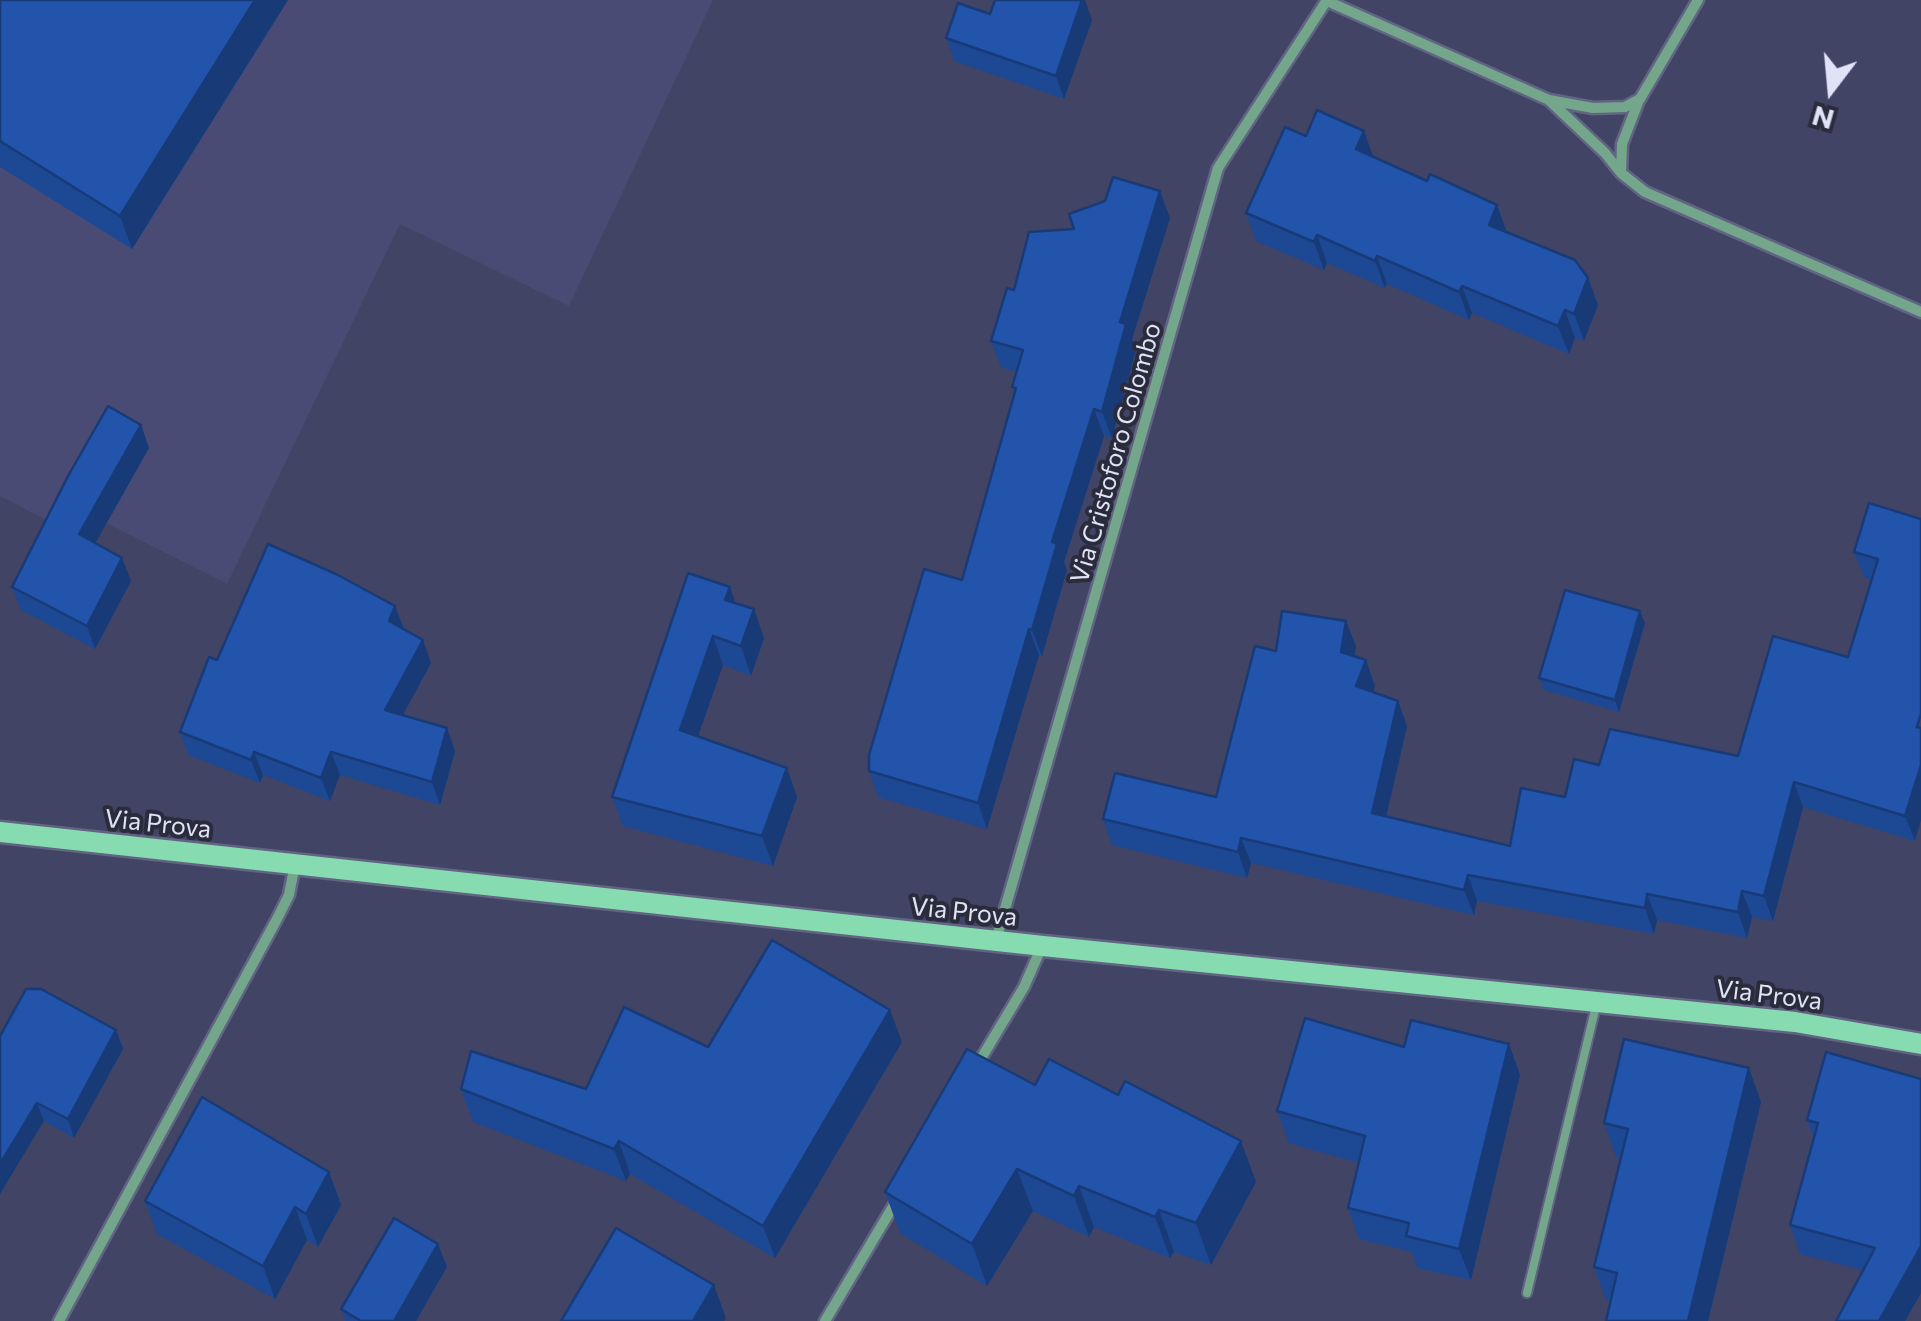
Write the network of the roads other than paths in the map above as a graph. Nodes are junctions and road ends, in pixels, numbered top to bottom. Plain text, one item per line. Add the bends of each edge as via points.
1 (1327, 0) edge
2 (1698, 0) edge
3 (1640, 99) junction
4 (1549, 100) junction
5 (1621, 173) junction
6 (1921, 312) edge
7 (0, 832) edge
8 (296, 864) junction
9 (996, 940) junction
10 (1042, 946) junction
11 (1597, 1001) junction
12 (1921, 1044) edge
13 (974, 1070) edge
14 (904, 1187) edge
15 (1526, 1293) dead end
16 (59, 1321) edge
17 (825, 1321) edge

1 - 4 street
1 - 9 street, Via Cristoforo Colombo via 1218,168
2 - 3 street
3 - 4 street via 1625,107 1592,108
3 - 5 street via 1622,144
4 - 5 street
5 - 6 street via 1646,192
7 - 8 main road, Via Prova
8 - 9 main road, Via Prova
8 - 16 street via 277,919
9 - 10 main road, Via Prova
10 - 11 main road, Via Prova
10 - 13 street
11 - 12 main road, Via Prova via 1795,1022
11 - 15 lane
14 - 17 street

